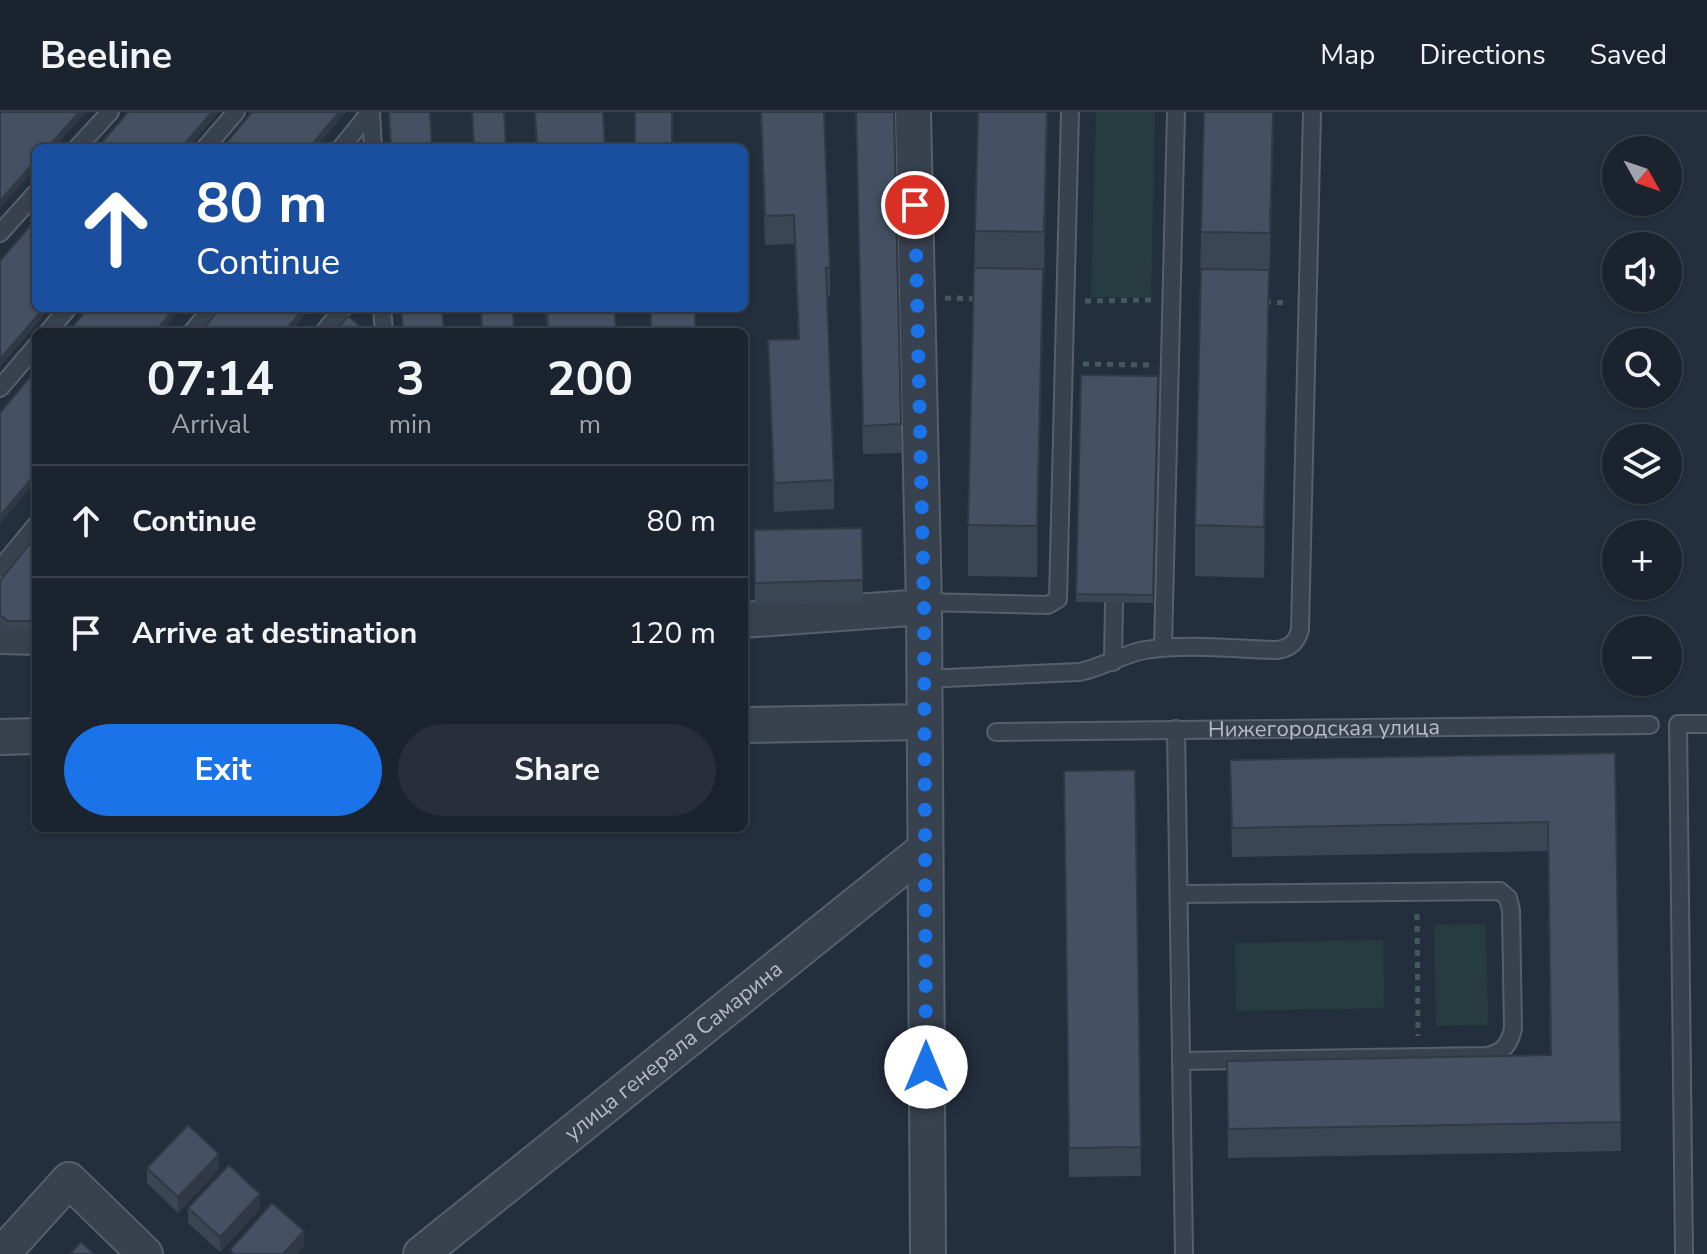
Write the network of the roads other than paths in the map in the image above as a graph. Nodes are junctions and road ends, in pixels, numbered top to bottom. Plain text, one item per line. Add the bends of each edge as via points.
1 (110, 112) edge
2 (236, 112) edge
3 (371, 112) edge
4 (913, 112) edge
5 (1070, 112) edge
6 (1176, 112) edge
7 (1312, 112) edge
8 (81, 144) edge
9 (208, 144) edge
10 (344, 144) edge
11 (373, 144) edge
12 (32, 197) edge
13 (0, 233) edge
14 (65, 312) edge
15 (209, 312) edge
16 (340, 312) edge
17 (51, 328) edge
18 (195, 328) edge
19 (327, 328) edge
20 (32, 351) edge
21 (0, 388) edge
22 (32, 530) edge
23 (0, 569) edge
24 (1114, 602) edge
25 (923, 604) junction
26 (748, 620) edge
27 (0, 636) edge
28 (32, 637) edge
29 (1163, 647) junction
30 (1113, 662) junction
31 (924, 679) junction
32 (924, 722) junction
33 (1707, 724) edge
34 (748, 725) edge
35 (1650, 725) dead end
36 (1176, 729) junction
37 (996, 732) dead end
38 (32, 736) edge
39 (0, 737) edge
40 (925, 849) junction
41 (1179, 894) junction
42 (1181, 1061) junction
43 (2, 1254) edge
44 (145, 1254) edge
45 (421, 1254) edge
46 (928, 1254) edge
47 (1184, 1254) edge
48 (1684, 1254) edge

1 - 8 lane
2 - 9 lane
3 - 10 lane
3 - 11 lane
4 - 25 street
5 - 25 lane via 1058,599 1048,605
6 - 29 lane
7 - 29 lane via 1300,630 1297,640 1277,650
12 - 13 lane
14 - 17 lane
15 - 18 lane
16 - 19 lane
20 - 21 lane
22 - 23 lane
24 - 30 lane
25 - 26 street
25 - 31 street
27 - 28 street
29 - 30 lane
30 - 31 lane via 1079,672
31 - 32 street
32 - 34 street
32 - 40 street
33 - 48 lane via 1678,724
35 - 36 lane, Нижегородская улица
36 - 37 lane, Нижегородская улица
36 - 41 lane
38 - 39 street
40 - 45 street, улица генерала Самарина
40 - 46 street
41 - 42 lane
41 - 42 lane via 1488,889 1508,898 1513,1029 1498,1054
42 - 47 lane
43 - 44 street via 69,1180

